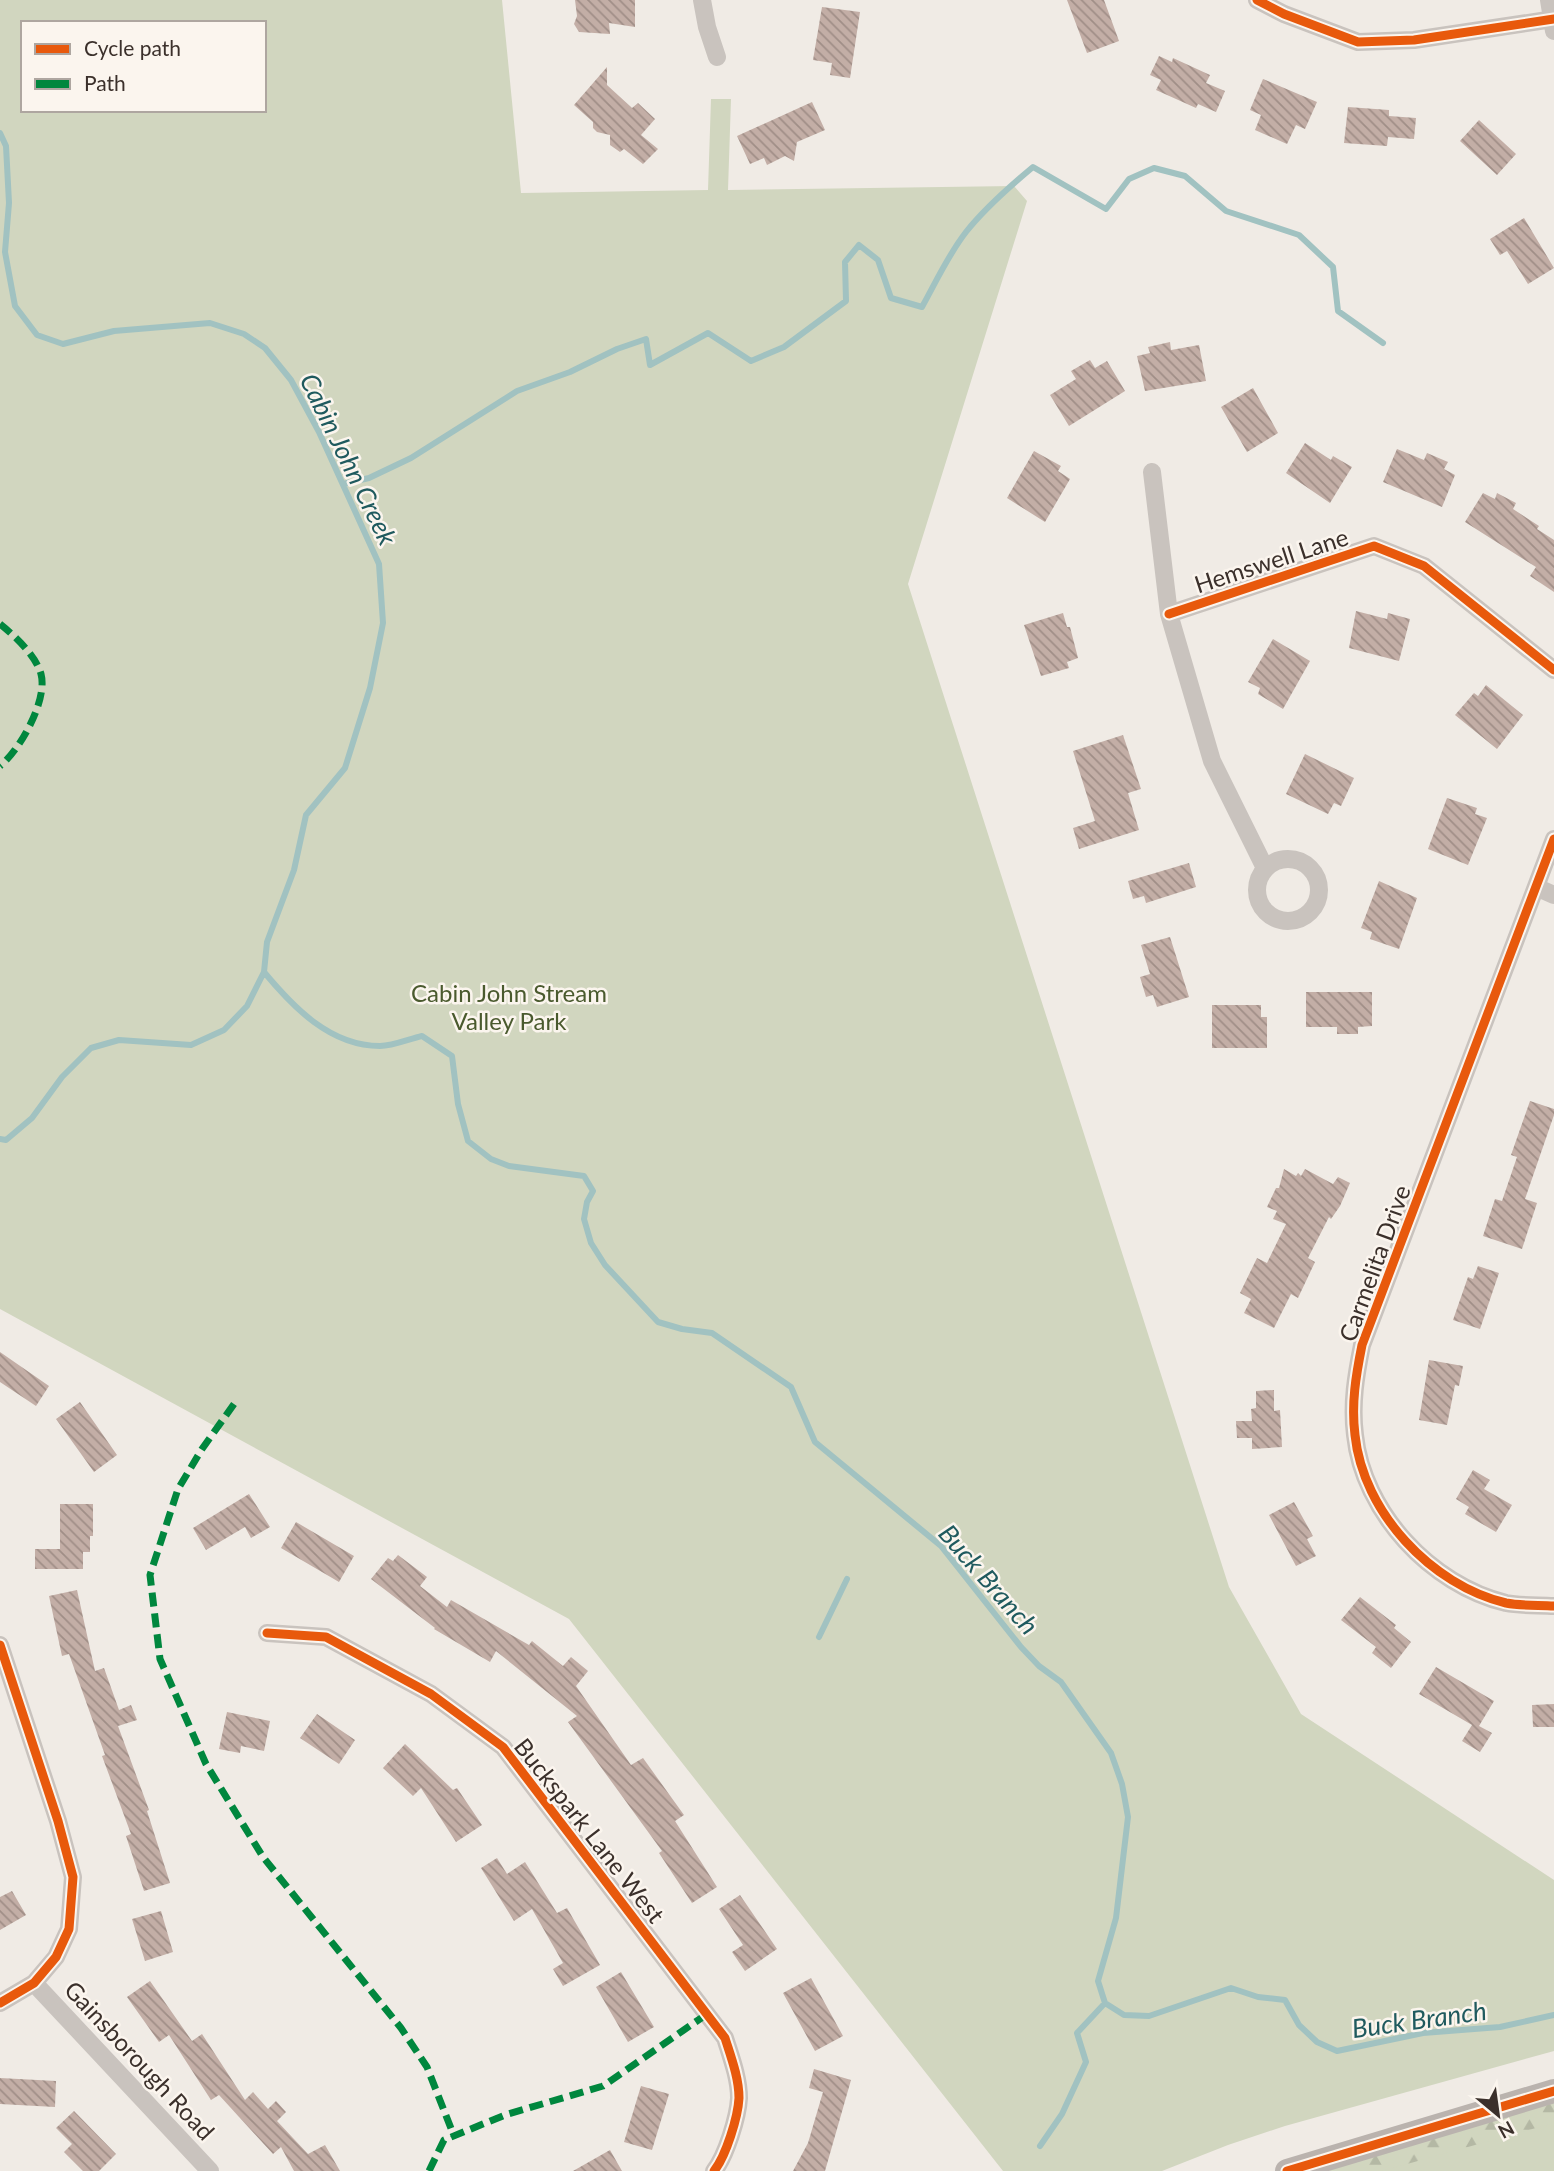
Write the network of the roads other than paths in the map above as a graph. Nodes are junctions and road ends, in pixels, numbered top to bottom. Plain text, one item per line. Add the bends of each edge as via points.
1 (702, 0) edge
2 (1257, 0) edge
3 (1549, 0) edge
4 (1553, 23) edge
5 (717, 57) dead end
6 (1152, 472) dead end
7 (1169, 614) junction
8 (1554, 670) edge
9 (1554, 839) edge
10 (1265, 868) dead end
11 (1536, 887) junction
12 (1554, 895) edge
13 (1554, 1606) edge
14 (267, 1633) dead end
15 (0, 1645) edge
16 (34, 1983) junction
17 (0, 2003) edge
18 (1554, 2091) edge
19 (210, 2171) edge
20 (714, 2171) edge
21 (1287, 2171) edge

1 - 5 street
2 - 4 street via 1358,42
3 - 4 street
6 - 7 street
7 - 8 street, Hemswell Lane via 1374,546 1424,566
7 - 10 street via 1212,761
9 - 11 street, Carmelita Drive
11 - 12 street
11 - 13 street, Carmelita Drive via 1362,1345 1353,1391 1355,1437 1368,1484 1390,1524 1414,1551 1441,1574 1472,1591 1507,1603
14 - 20 street, Buckspark Lane West via 326,1637 431,1694 503,1747 725,2038 739,2098 727,2147
15 - 16 street via 73,1877 69,1929 57,1957
16 - 17 street
16 - 19 street, Gainsborough Road
18 - 21 main road

